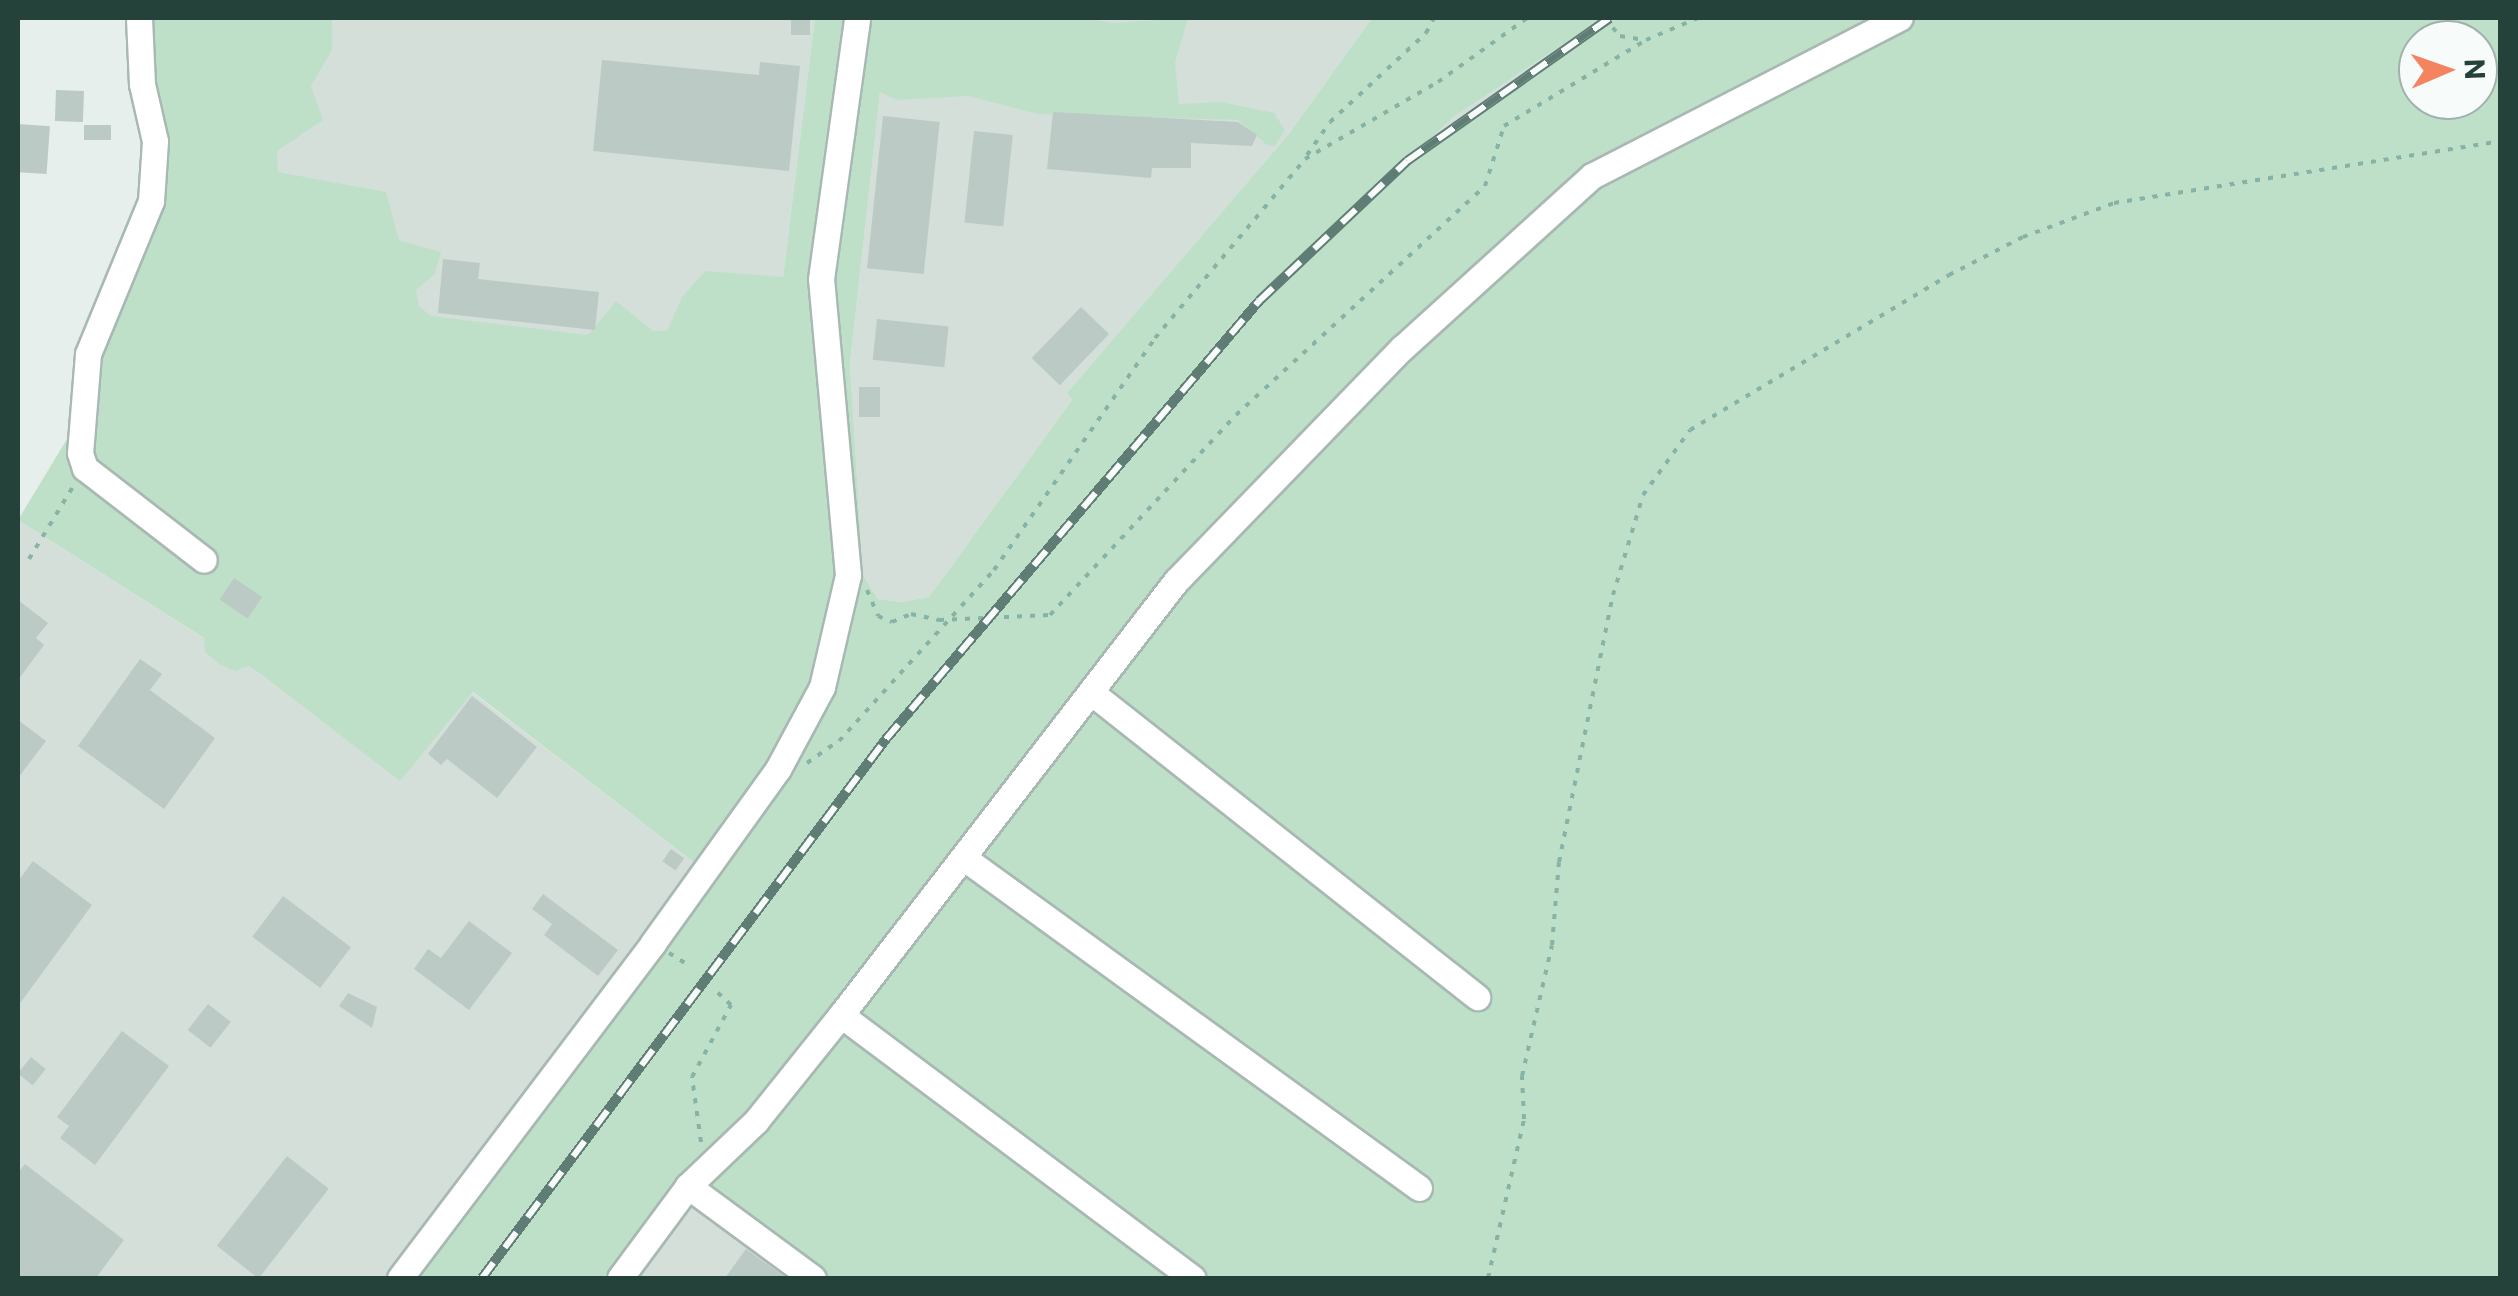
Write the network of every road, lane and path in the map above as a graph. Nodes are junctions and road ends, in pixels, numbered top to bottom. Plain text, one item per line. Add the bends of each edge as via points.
1 (139, 18) edge
2 (857, 18) edge
3 (1434, 18) edge
4 (1527, 18) edge
5 (1604, 18) edge
6 (1698, 18) edge
7 (1900, 18) edge
8 (1646, 40) junction
9 (2500, 141) edge
10 (1305, 159) junction
11 (84, 468) junction
12 (29, 558) dead end
13 (204, 560) dead end
14 (848, 575) junction
15 (950, 620) junction
16 (1092, 693) junction
17 (778, 769) junction
18 (964, 858) junction
19 (716, 990) dead end
20 (1477, 997) dead end
21 (842, 1015) junction
22 (717, 1157) junction
23 (688, 1186) junction
24 (1419, 1188) dead end
25 (400, 1278) edge
26 (620, 1278) edge
27 (813, 1278) edge
28 (1192, 1278) edge
29 (1488, 1278) edge

1 - 11 street via 142,84 156,141 151,201 82,374
2 - 14 street via 821,289
3 - 10 path via 1330,122
4 - 10 path
5 - 8 path via 1620,36
6 - 8 path
7 - 16 street via 1592,176 1402,348 1270,481 1176,581
8 - 15 path via 1504,126 1485,186 1236,414 1050,615
9 - 29 path via 2114,203 2022,237 1949,275 1690,430 1642,495 1613,595 1522,1076 1518,1150
10 - 15 path via 1155,338 1036,517
11 - 12 path
11 - 13 street
14 - 15 path via 862,584 885,621 911,614
14 - 17 street via 822,687
15 - 17 path via 838,741 811,762
16 - 18 street
16 - 20 street
17 - 25 street
18 - 21 street
18 - 24 street
19 - 22 path via 731,1005 692,1076 700,1142
21 - 22 street via 756,1121
21 - 28 street
22 - 23 street
23 - 26 street
23 - 27 street

